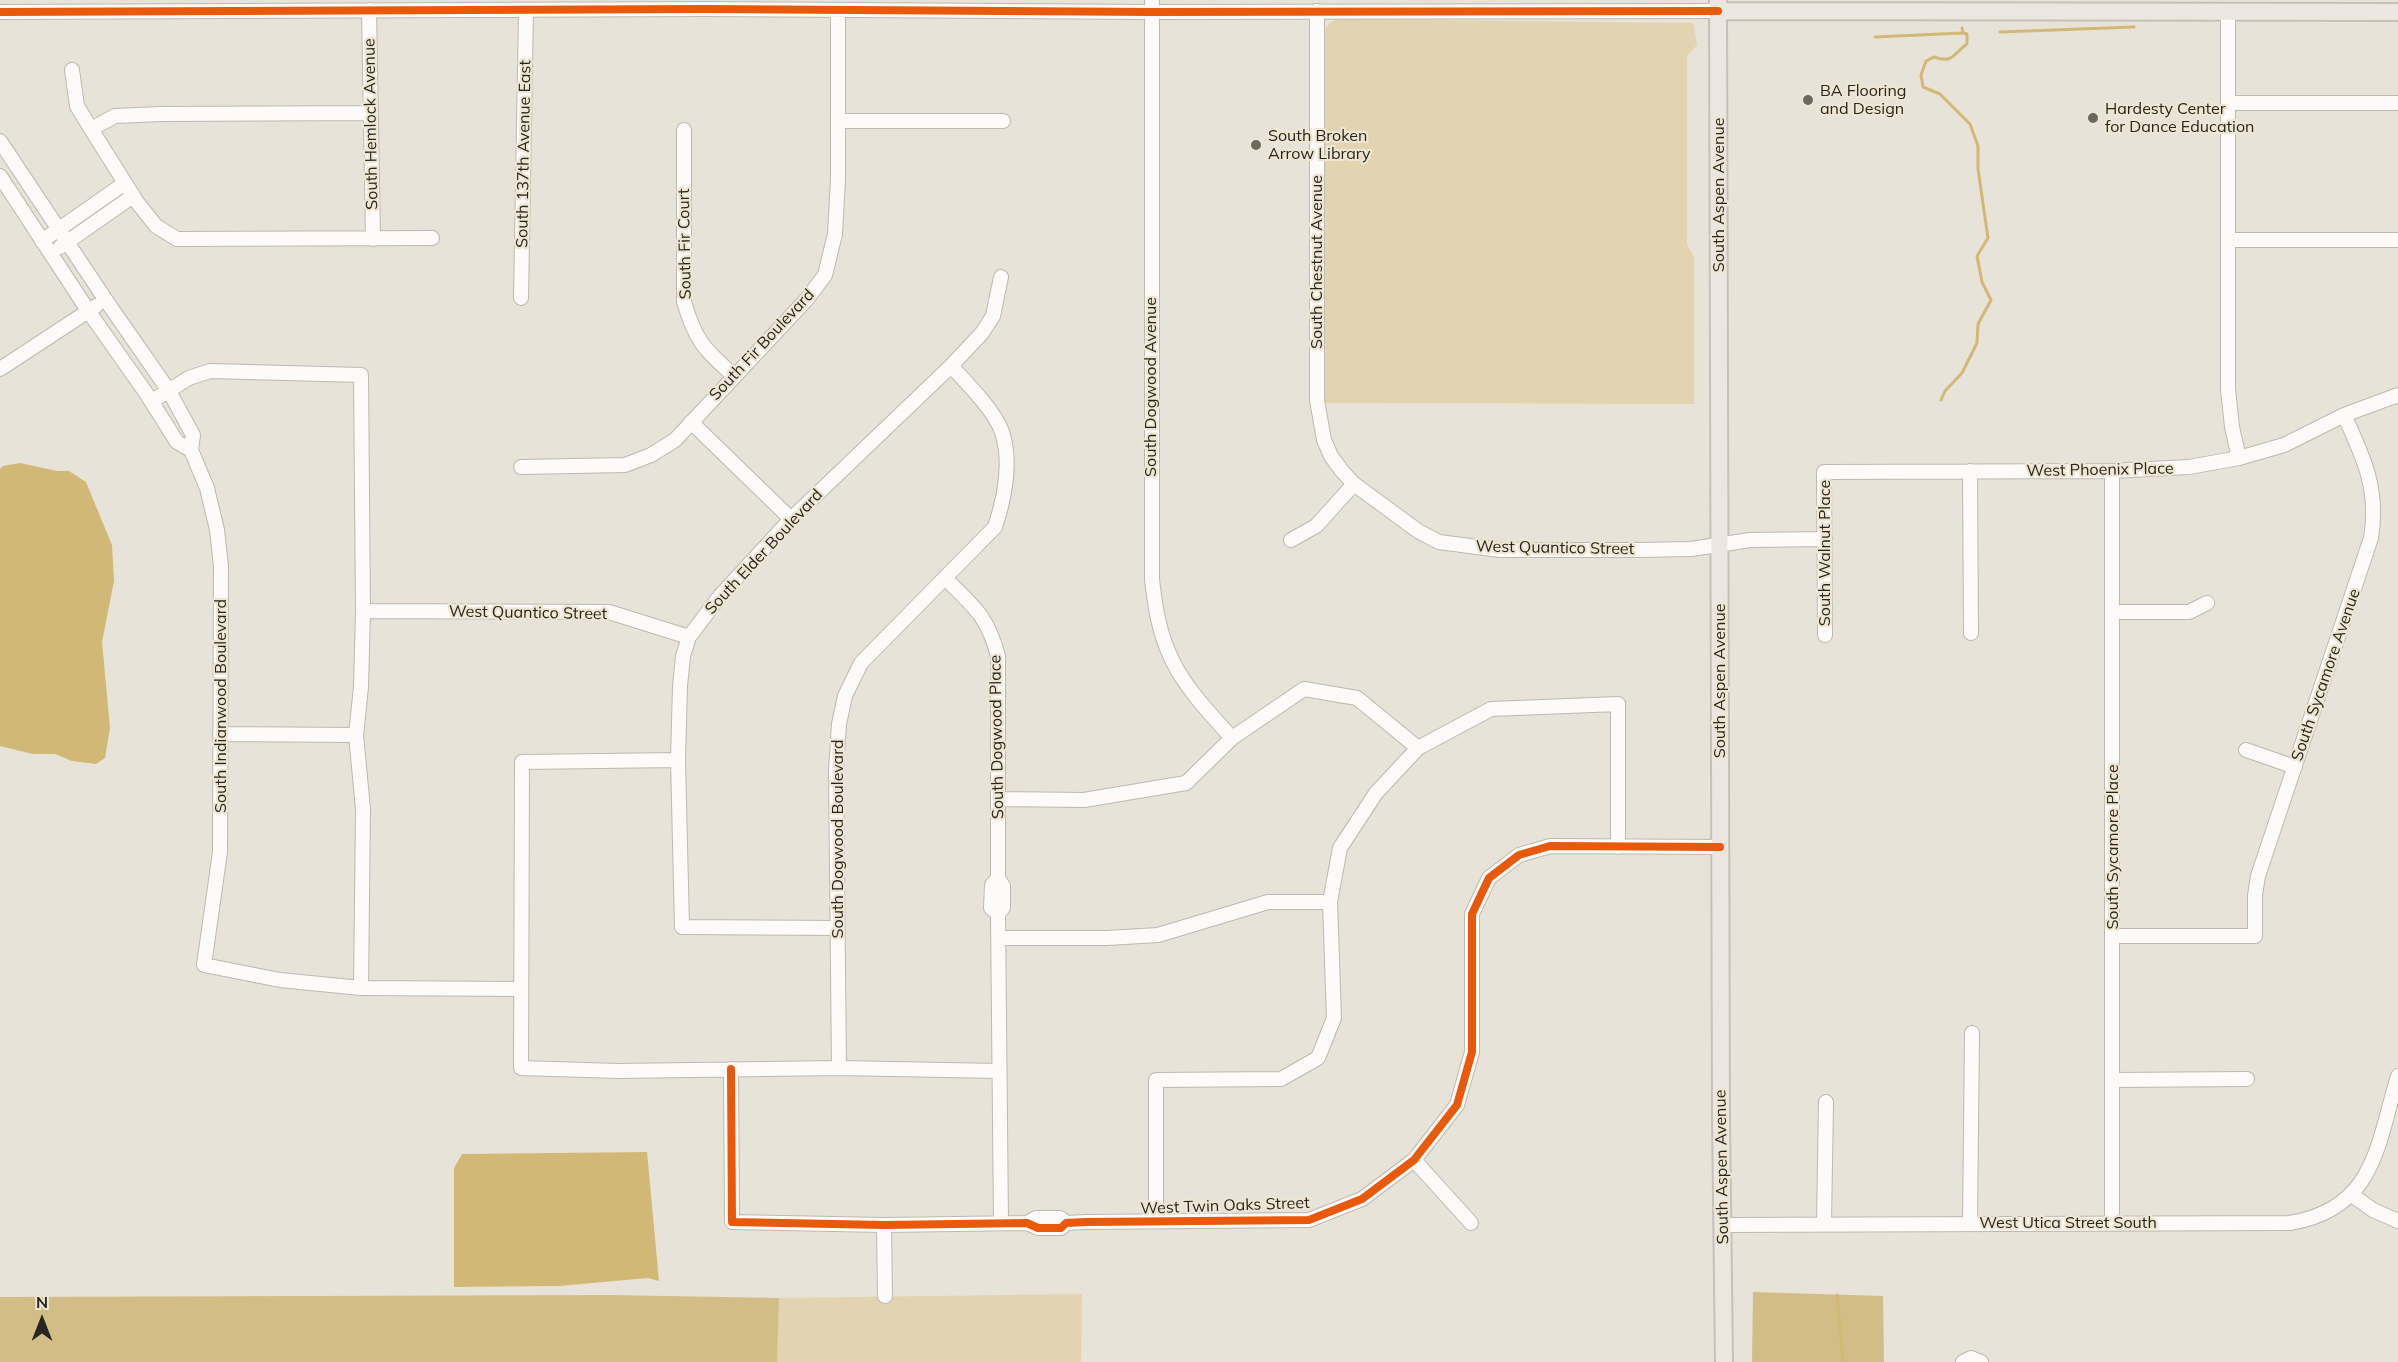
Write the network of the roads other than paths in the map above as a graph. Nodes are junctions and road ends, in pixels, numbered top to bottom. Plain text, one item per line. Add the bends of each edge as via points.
1 (705, 4) edge
2 (406, 5) edge
3 (1007, 5) edge
4 (845, 6) edge
5 (1151, 6) edge
6 (1718, 6) edge
7 (2370, 6) edge
8 (369, 10) junction
9 (526, 10) junction
10 (1317, 11) junction
11 (0, 12) edge
12 (2228, 12) junction
13 (2398, 12) edge
14 (72, 70) dead end
15 (2398, 103) edge
16 (2228, 104) junction
17 (370, 113) junction
18 (839, 121) junction
19 (1003, 121) dead end
20 (91, 129) junction
21 (684, 130) dead end
22 (0, 141) edge
23 (0, 176) edge
24 (125, 183) junction
25 (133, 196) junction
26 (93, 206) junction
27 (102, 218) junction
28 (59, 229) junction
29 (432, 238) dead end
30 (373, 239) junction
31 (2228, 240) junction
32 (2398, 240) edge
33 (42, 241) junction
34 (67, 242) junction
35 (51, 253) junction
36 (1001, 277) dead end
37 (522, 298) dead end
38 (105, 299) junction
39 (89, 312) junction
40 (951, 366) junction
41 (0, 369) edge
42 (734, 376) junction
43 (169, 391) junction
44 (2398, 395) edge
45 (152, 401) junction
46 (2344, 415) junction
47 (691, 422) junction
48 (1324, 440) joint
49 (191, 450) junction
50 (2239, 458) junction
51 (521, 467) dead end
52 (1970, 471) junction
53 (2112, 471) junction
54 (1824, 472) joint
55 (1354, 484) junction
56 (791, 519) junction
57 (1825, 539) junction
58 (1292, 540) dead end
59 (1720, 545) junction
60 (945, 578) junction
61 (2207, 603) dead end
62 (363, 611) junction
63 (2113, 612) junction
64 (1971, 633) dead end
65 (1825, 635) dead end
66 (689, 637) junction
67 (220, 734) junction
68 (356, 735) junction
69 (1232, 738) junction
70 (1418, 748) junction
71 (2246, 750) dead end
72 (678, 760) junction
73 (2295, 767) junction
74 (998, 799) junction
75 (1618, 847) junction
76 (1720, 847) junction
77 (1330, 902) junction
78 (837, 928) junction
79 (2113, 936) junction
80 (999, 938) junction
81 (361, 988) junction
82 (520, 989) junction
83 (1972, 1033) dead end
84 (839, 1068) junction
85 (730, 1069) junction
86 (999, 1071) junction
87 (2398, 1076) edge
88 (2247, 1079) dead end
89 (2113, 1080) junction
90 (1826, 1102) dead end
91 (1414, 1160) junction
92 (2352, 1195) junction
93 (1156, 1221) junction
94 (2398, 1221) edge
95 (1472, 1222) dead end
96 (1001, 1223) junction
97 (1970, 1223) junction
98 (2112, 1223) junction
99 (1824, 1224) junction
100 (884, 1225) junction
101 (1723, 1225) junction
102 (885, 1296) dead end
103 (1724, 1362) edge
104 (1963, 1362) edge
105 (1981, 1362) edge

1 - 4 street
1 - 9 street
2 - 8 street
2 - 9 street
3 - 4 street
3 - 5 street
4 - 18 street, South Fir Boulevard
5 - 10 street
5 - 69 street, South Dogwood Avenue via 1155,607 1167,652 1178,675
6 - 10 street
6 - 12 main road
6 - 59 main road, South Aspen Avenue
7 - 12 main road
7 - 13 main road
8 - 11 street
8 - 17 street, South Hemlock Avenue
9 - 37 street, South 137th Avenue East
10 - 48 street, South Chestnut Avenue via 1317,400
12 - 16 street
14 - 20 street via 77,106
15 - 16 street
16 - 31 street
17 - 20 street via 115,116
17 - 30 street, South Hemlock Avenue
18 - 19 street
18 - 42 street, South Fir Boulevard via 836,234 825,275
20 - 24 street
21 - 42 street, South Fir Court via 684,302 703,348
22 - 28 street, South Indianwood Boulevard
23 - 33 street, South Indianwood Boulevard
24 - 25 street
24 - 26 street
25 - 27 street
25 - 30 street via 156,226 177,239
26 - 27 street
26 - 28 street
27 - 34 street
28 - 33 street
28 - 34 street, South Indianwood Boulevard
29 - 30 street
31 - 32 street
31 - 50 street via 2228,389
33 - 35 street, South Indianwood Boulevard
34 - 35 street
34 - 38 street, South Indianwood Boulevard
35 - 39 street, South Indianwood Boulevard
36 - 40 street, South Elder Boulevard via 993,316
38 - 39 street
38 - 43 street, South Indianwood Boulevard
39 - 41 street
39 - 45 street, South Indianwood Boulevard
40 - 56 street, South Elder Boulevard
40 - 60 street, South Dogwood Boulevard via 1001,430 1007,460 1004,499 995,527
42 - 47 street, South Fir Boulevard
43 - 45 street
43 - 49 street, South Indianwood Boulevard via 193,435
43 - 62 street via 210,371 361,375
44 - 46 street, West Phoenix Place
45 - 49 street, South Indianwood Boulevard via 177,442
46 - 50 street, West Phoenix Place via 2284,445
46 - 73 street, South Sycamore Avenue via 2370,478 2373,528
47 - 51 street, South Fir Boulevard via 675,440 625,465
47 - 56 street
48 - 55 street, West Quantico Street via 1331,456
49 - 67 street, South Indianwood Boulevard via 207,489 221,566
50 - 53 street, West Phoenix Place via 2169,470
52 - 53 street, West Phoenix Place
52 - 54 street, West Phoenix Place
52 - 64 street
53 - 63 street, South Sycamore Place
54 - 57 street, South Walnut Place
55 - 58 street via 1316,526
55 - 59 street, West Quantico Street via 1439,542 1500,550 1686,549
56 - 66 street, South Elder Boulevard via 720,596
57 - 59 street, West Quantico Street via 1750,540
57 - 65 street, South Walnut Place
59 - 76 main road, South Aspen Avenue
60 - 74 street, South Dogwood Place via 984,617 998,656
60 - 78 street, South Dogwood Boulevard via 861,663 845,696 836,770
61 - 63 street via 2189,612
62 - 66 street, West Quantico Street via 609,612
62 - 68 street
63 - 79 street, South Sycamore Place
66 - 72 street, South Elder Boulevard via 682,656
67 - 68 street
67 - 81 street, South Indianwood Boulevard via 220,852 204,965 280,980
68 - 81 street via 363,809
69 - 70 street via 1304,689 1357,698
69 - 74 street via 1186,783 1084,800
70 - 75 street via 1491,710 1618,704
70 - 77 street via 1377,793 1340,848
71 - 73 street
72 - 78 street, South Elder Boulevard via 682,927
72 - 82 street via 522,762
73 - 79 street, South Sycamore Avenue via 2258,876 2255,936
74 - 80 street, South Dogwood Place via 998,878 1003,886
75 - 76 street, West Twin Oaks Street
75 - 91 street, West Twin Oaks Street via 1550,846 1519,855 1489,878 1472,914 1472,1052 1457,1105
76 - 101 main road, South Aspen Avenue
77 - 80 street via 1268,902 1158,935
77 - 93 street via 1334,1018 1318,1058 1281,1079 1156,1080
78 - 84 street, South Dogwood Boulevard
79 - 89 street, South Sycamore Place
80 - 86 street, South Dogwood Place
81 - 82 street
82 - 85 street via 521,1068
83 - 97 street
84 - 85 street
84 - 86 street
85 - 100 street, West Twin Oaks Street via 732,1222
86 - 96 street, South Dogwood Place
87 - 92 street via 2372,1162
88 - 89 street
89 - 98 street, South Sycamore Place
90 - 99 street
91 - 93 street, West Twin Oaks Street via 1362,1199 1309,1220
91 - 95 street
92 - 94 street
92 - 98 street, West Utica Street South via 2318,1217 2290,1223
93 - 96 street, West Twin Oaks Street via 1066,1223 1060,1218 1036,1218 1027,1223
96 - 100 street, West Twin Oaks Street
97 - 98 street, West Utica Street South
97 - 99 street, West Utica Street South
99 - 101 street, West Utica Street South
100 - 102 street
101 - 103 main road, South Aspen Avenue
104 - 105 street via 1973,1358

